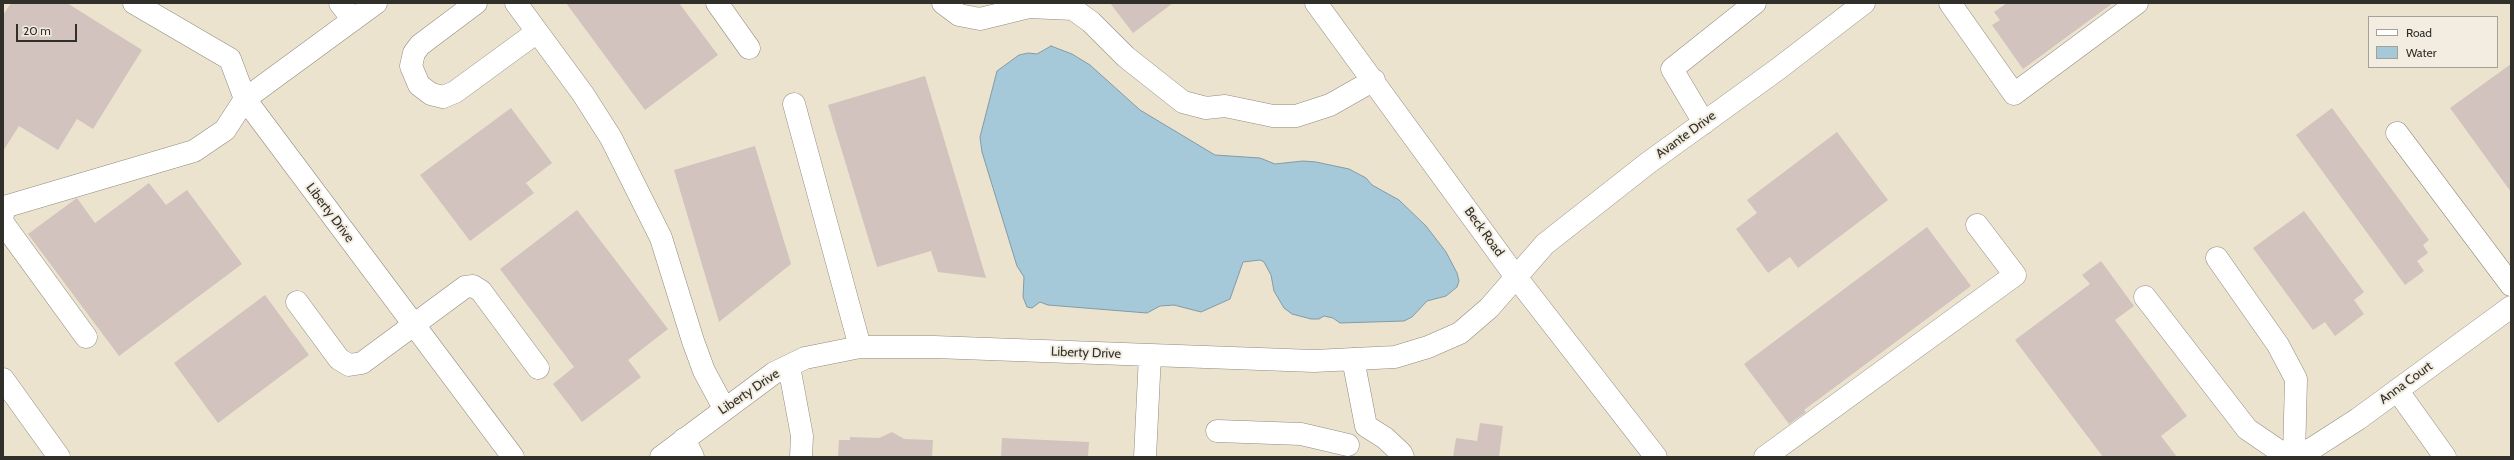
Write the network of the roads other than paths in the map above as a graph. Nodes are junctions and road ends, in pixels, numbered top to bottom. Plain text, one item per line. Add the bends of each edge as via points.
1 (134, 3) edge
2 (340, 3) edge
3 (376, 3) edge
4 (476, 3) edge
5 (516, 3) edge
6 (716, 3) edge
7 (943, 3) edge
8 (1316, 3) edge
9 (1755, 3) edge
10 (1864, 3) edge
11 (2137, 3) edge
12 (1956, 5) edge
13 (353, 20) junction
14 (537, 32) junction
15 (750, 48) dead end
16 (1374, 80) junction
17 (245, 99) junction
18 (794, 104) dead end
19 (1704, 123) junction
20 (2397, 133) dead end
21 (3, 213) edge
22 (1977, 225) dead end
23 (2217, 258) dead end
24 (1516, 277) junction
25 (2511, 285) edge
26 (2145, 297) dead end
27 (297, 302) dead end
28 (2511, 306) edge
29 (414, 324) junction
30 (86, 338) dead end
31 (860, 347) junction
32 (1150, 355) junction
33 (1353, 359) junction
34 (789, 366) junction
35 (538, 368) dead end
36 (3, 380) edge
37 (2397, 390) junction
38 (724, 408) junction
39 (1366, 426) junction
40 (1217, 431) dead end
41 (688, 448) edge
42 (1348, 451) edge
43 (59, 457) edge
44 (513, 457) edge
45 (661, 457) edge
46 (802, 457) edge
47 (1145, 457) edge
48 (1403, 457) edge
49 (1656, 457) edge
50 (1765, 457) edge
51 (2288, 457) edge
52 (2294, 457) edge
53 (2299, 457) edge
54 (2445, 457) edge

1 - 17 street, Liberty Drive via 230,59
2 - 13 street
3 - 13 street
4 - 14 street via 420,45 414,53 411,66 413,72 419,85 431,94 443,97 455,92
5 - 14 street
6 - 15 street
7 - 16 street via 959,15 980,20 1029,7 1073,8 1126,57 1183,102 1206,108 1225,106 1274,116 1296,116 1330,105
8 - 16 street, Beck Road
9 - 19 street via 1672,69
10 - 19 street, Avante Drive
11 - 12 street via 2014,94
13 - 17 street
14 - 38 street via 583,94 611,138 657,231 704,371
16 - 24 street, Beck Road
17 - 21 street via 225,130 194,151
17 - 29 street, Liberty Drive
18 - 31 street
19 - 24 street, Avante Drive via 1648,163 1545,244
20 - 25 street
21 - 30 street
22 - 50 street via 2015,275
23 - 52 street via 2278,345 2296,379
24 - 33 street, Liberty Drive via 1489,308 1460,333 1428,347 1395,357
24 - 49 street, Beck Road
26 - 51 street via 2247,430
27 - 29 street via 339,359 349,365 362,363
28 - 37 street, Anna Court
29 - 35 street via 465,287 474,286 481,291
29 - 44 street, Liberty Drive
31 - 32 street, Liberty Drive
31 - 34 street, Liberty Drive via 805,358
32 - 33 street, Liberty Drive via 1249,360
32 - 47 street
33 - 39 street
34 - 38 street, Liberty Drive via 774,373
34 - 46 street via 802,436
36 - 43 street
37 - 53 street, Anna Court
37 - 54 street
38 - 41 street, Liberty Drive
39 - 42 street
39 - 48 street via 1385,438
40 - 42 street via 1301,434
41 - 45 street, Liberty Drive

